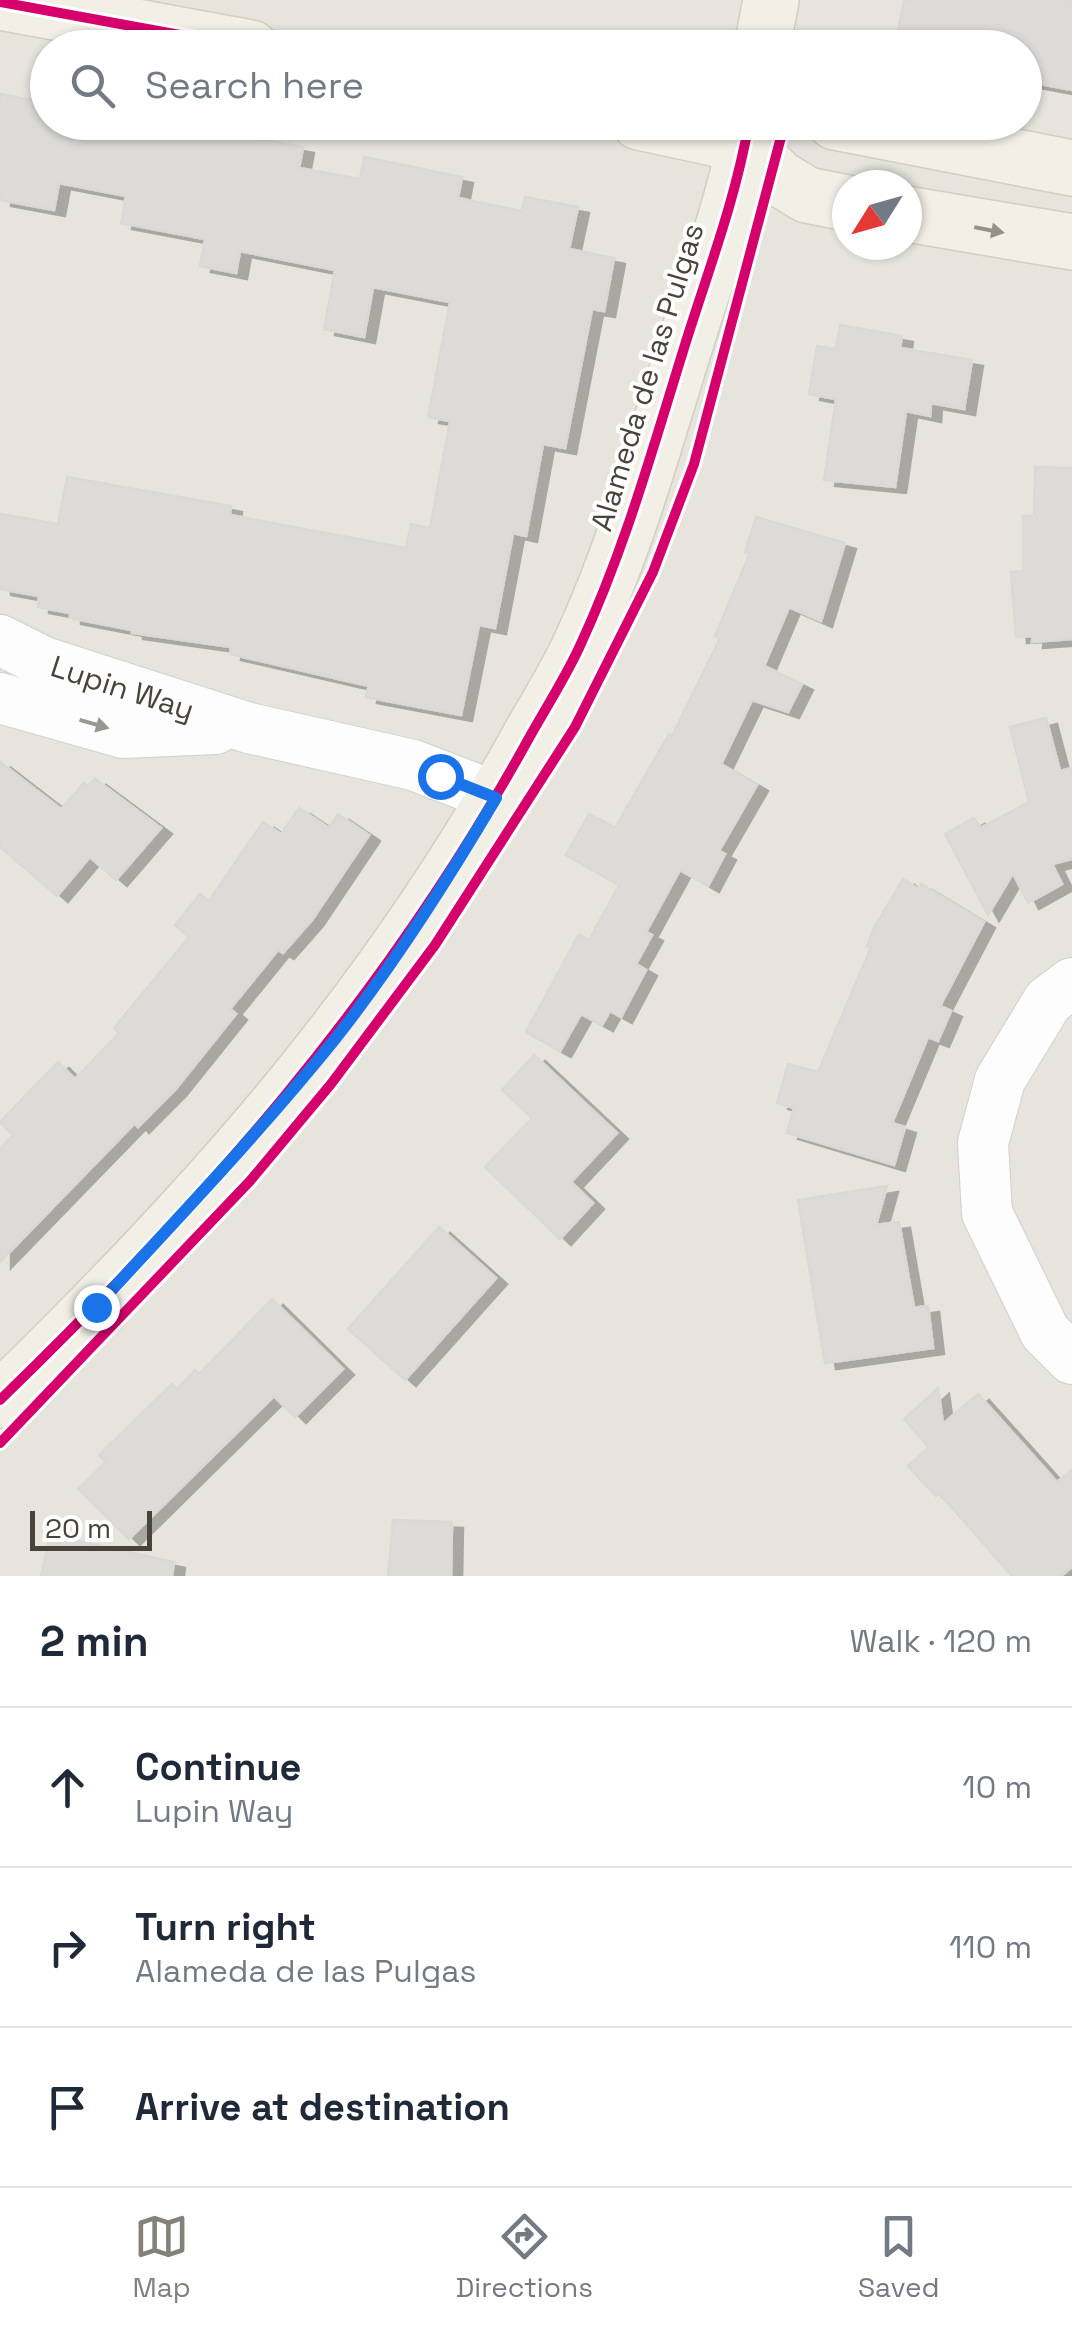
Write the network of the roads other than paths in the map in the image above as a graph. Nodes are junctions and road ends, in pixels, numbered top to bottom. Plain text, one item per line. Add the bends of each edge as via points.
1 (770, 0) edge
2 (0, 2) edge
3 (153, 30) edge
4 (765, 30) edge
5 (746, 140) edge
6 (752, 140) edge
7 (928, 140) edge
8 (1072, 168) edge
9 (832, 200) edge
10 (922, 217) edge
11 (1072, 242) edge
12 (0, 640) edge
13 (0, 698) edge
14 (249, 728) junction
15 (496, 798) junction
16 (1072, 983) edge
17 (1072, 1360) edge
18 (0, 1400) edge

1 - 4 main road
2 - 3 main road
5 - 15 main road, Alameda de las Pulgas via 639,502 578,650
6 - 9 main road via 778,178
7 - 8 main road
10 -> 11 main road
12 - 14 street, Lupin Way via 44,662
13 -> 14 street, Lupin Way via 123,733
14 - 15 street, Lupin Way via 413,765
15 - 18 main road, Alameda de las Pulgas via 440,893 336,1037 218,1176
16 - 17 street via 1048,1001 1000,1080 984,1144 987,1213 1045,1332

